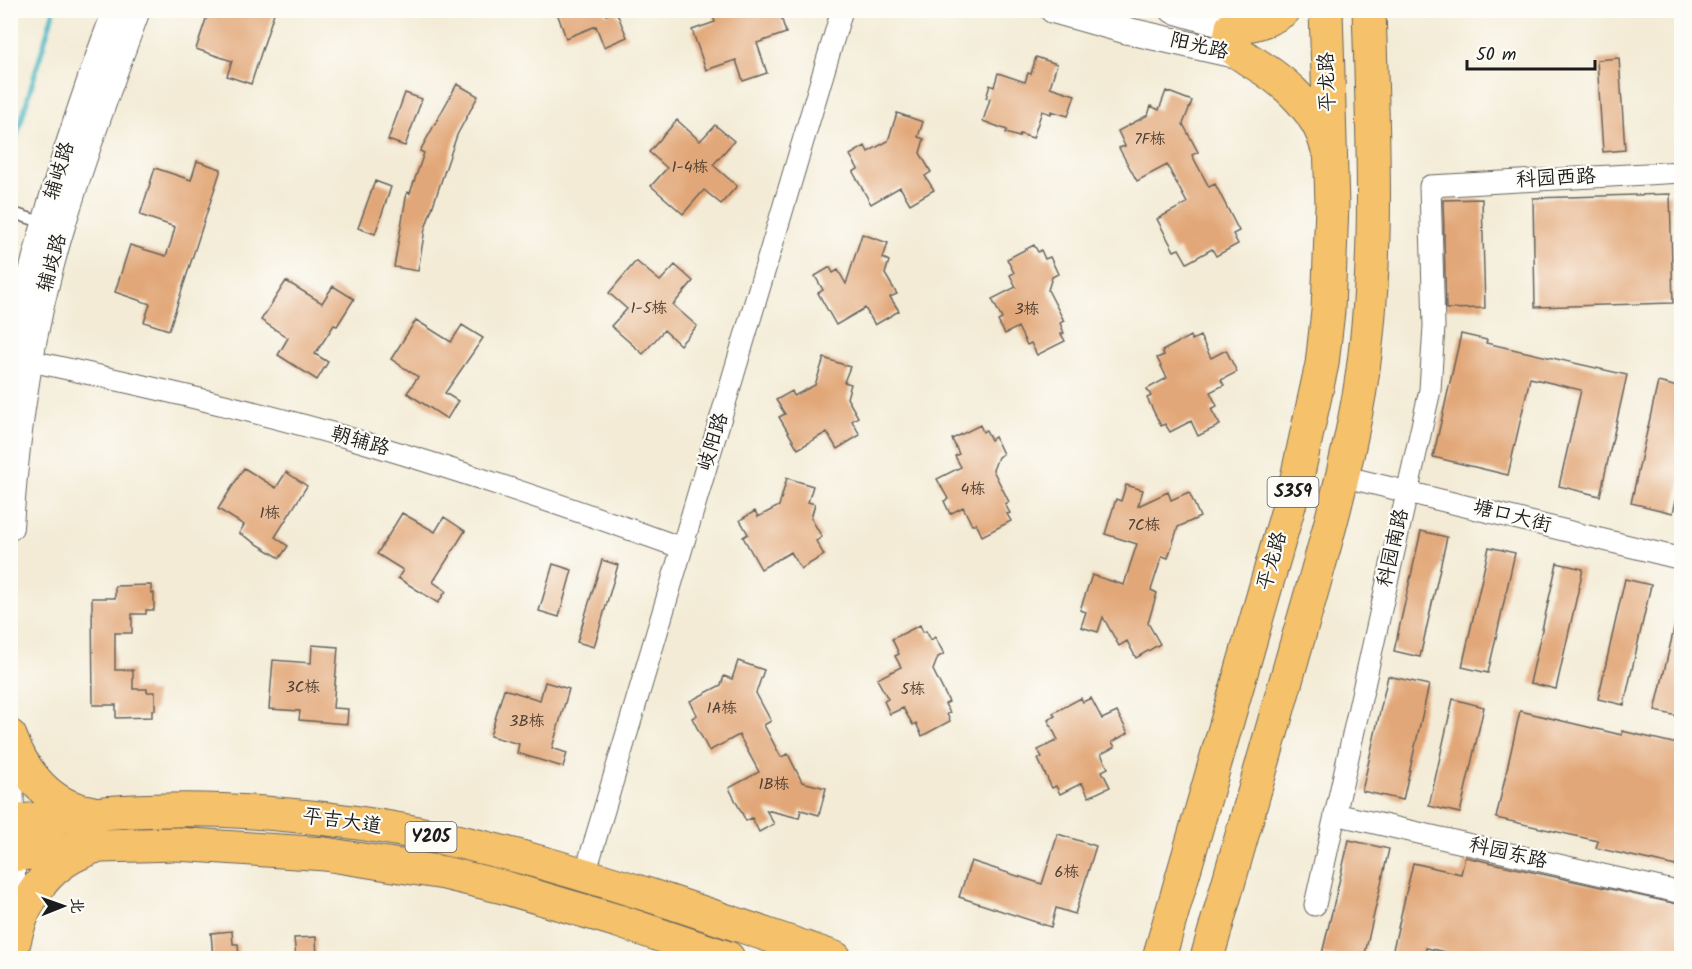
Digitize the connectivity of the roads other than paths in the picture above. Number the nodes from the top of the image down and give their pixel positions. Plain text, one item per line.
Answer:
1 (116, 10) edge
2 (137, 10) edge
3 (842, 10) edge
4 (1053, 10) edge
5 (1173, 10) edge
6 (1284, 10) edge
7 (1326, 10) edge
8 (1369, 10) edge
9 (1236, 41) junction
10 (1331, 163) junction
11 (1682, 172) edge
12 (1430, 186) joint
13 (10, 212) edge
14 (44, 223) junction
15 (16, 364) edge
16 (1342, 476) junction
17 (1407, 492) junction
18 (10, 527) edge
19 (682, 548) junction
20 (1682, 559) edge
21 (10, 736) edge
22 (10, 760) edge
23 (101, 813) junction
24 (1335, 814) junction
25 (11, 822) edge
26 (102, 846) junction
27 (11, 854) edge
28 (585, 874) junction
29 (1682, 893) edge
30 (1315, 905) dead end
31 (1158, 949) edge
32 (14, 952) edge
33 (716, 957) edge
34 (835, 958) edge
35 (1207, 958) edge

1 - 14 street, 辅岐路
2 - 15 street, 辅歧路
3 - 19 street, 岐阳路
4 - 9 street, 阳光路
5 - 9 street, 阳光路
6 - 9 main road
7 - 10 main road, 平龙路 / S359
8 - 16 main road, S359
9 - 10 main road
10 - 31 main road, 平龙路 / S359
11 - 12 street, 科园西路
12 - 17 street, 科园南路
13 - 14 lane
14 - 15 street, 辅岐路
15 - 18 street, 辅歧路
15 - 19 street, 朝辅路
16 - 17 street, 塘口大街
16 - 35 main road, S359
17 - 20 street, 塘口大街
17 - 24 street, 科园南路
19 - 28 street, 岐阳路
21 - 23 main road
22 - 25 street
23 - 25 main road, 平吉大道 / Y205
23 - 28 main road, 平吉大道 / Y205
24 - 29 street, 科园东路
24 - 30 street, 科园南路
25 - 27 street
26 - 27 main road, 平吉大道 / Y205
26 - 32 main road
26 - 33 main road, 平吉大道 / Y205
27 - 32 street
28 - 34 main road, 平吉大道 / Y205

